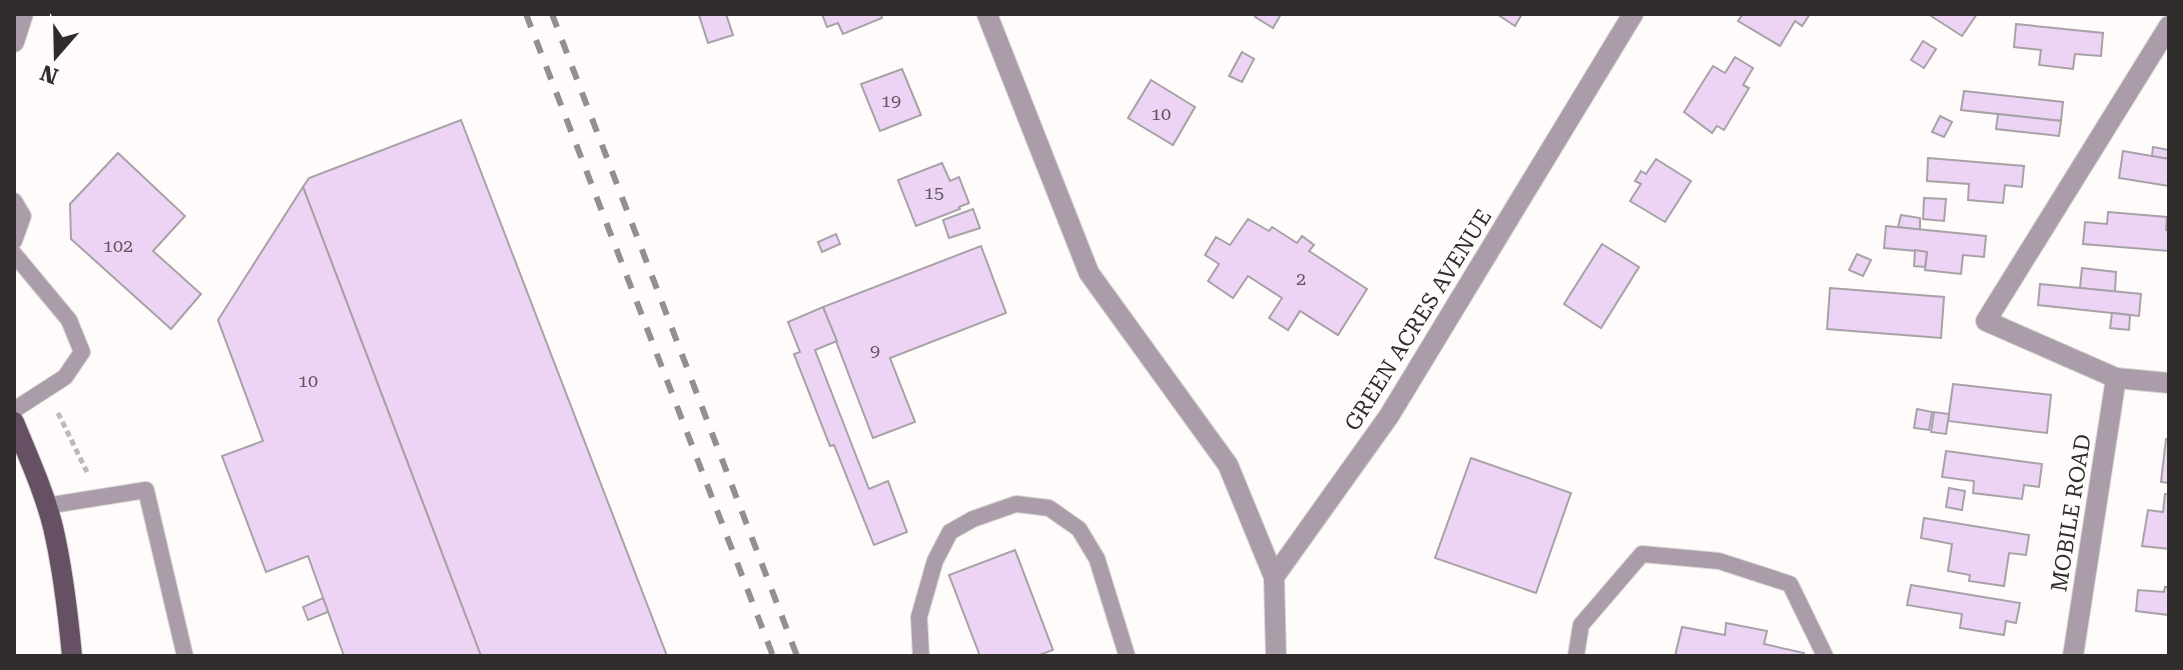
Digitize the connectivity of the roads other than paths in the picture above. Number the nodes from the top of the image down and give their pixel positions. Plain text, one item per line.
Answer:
1 (23, 14) edge
2 (987, 14) edge
3 (1633, 14) edge
4 (2169, 26) edge
5 (14, 42) edge
6 (14, 201) edge
7 (14, 241) edge
8 (14, 254) edge
9 (2116, 378) junction
10 (2169, 383) edge
11 (14, 410) edge
12 (14, 422) edge
13 (46, 506) junction
14 (1274, 577) junction
15 (72, 656) edge
16 (185, 656) edge
17 (921, 656) edge
18 (1127, 656) edge
19 (1276, 656) edge
20 (1576, 656) edge
21 (1825, 656) edge
22 (2073, 656) edge

1 - 5 street
2 - 14 street
3 - 14 street, GREEN ACRES AVENUE
4 - 9 street
6 - 7 lane
8 - 11 lane
9 - 10 street
9 - 22 street, MOBILE ROAD
12 - 13 main road
13 - 15 main road
13 - 16 lane
14 - 19 street
17 - 18 lane
20 - 21 lane

